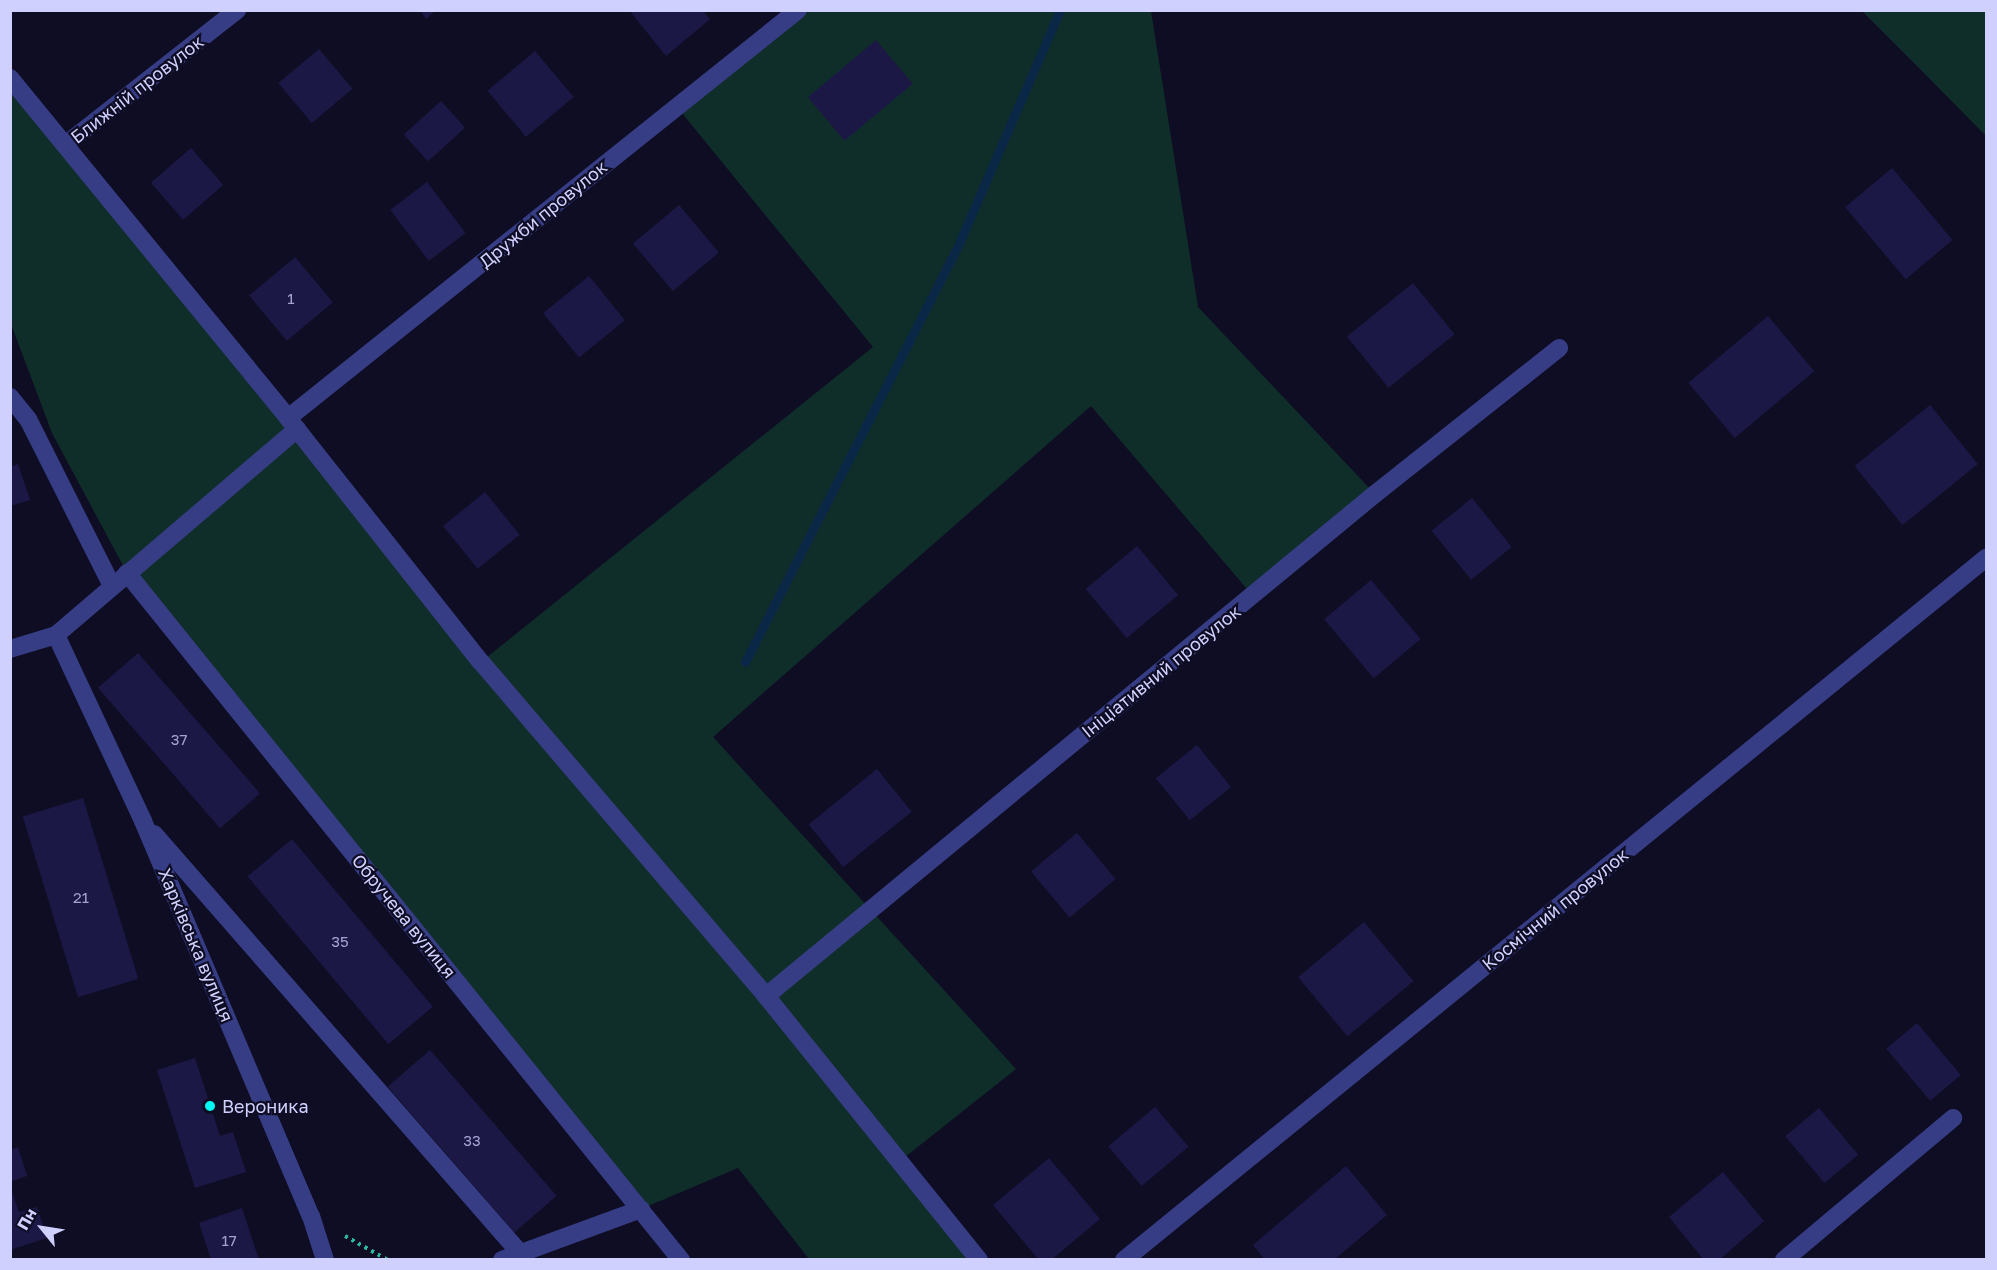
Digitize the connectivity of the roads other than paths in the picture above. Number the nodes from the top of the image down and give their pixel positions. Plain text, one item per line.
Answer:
1 (237, 10) edge
2 (798, 10) edge
3 (10, 78) edge
4 (65, 145) junction
5 (1559, 348) dead end
6 (10, 397) edge
7 (293, 424) junction
8 (1986, 558) edge
9 (127, 573) junction
10 (112, 586) junction
11 (56, 635) junction
12 (10, 649) edge
13 (143, 821) junction
14 (766, 996) junction
15 (1953, 1118) dead end
16 (641, 1209) junction
17 (520, 1253) junction
18 (325, 1260) edge
19 (502, 1260) edge
20 (681, 1260) edge
21 (979, 1260) edge
22 (1124, 1260) edge
23 (1784, 1260) edge

1 - 4 street, Ближній провулок
2 - 7 street, Дружби провулок
3 - 4 street
4 - 7 street
5 - 14 street, Ініціативний провулок
6 - 10 street
7 - 9 street, Дружби провулок
7 - 14 street
8 - 22 street, Космічний провулок
9 - 10 street, Дружби провулок
9 - 16 street, Обручева вулиця
10 - 11 street, Дружби провулок
11 - 12 street
11 - 13 street, Харківська вулиця
13 - 17 street
13 - 18 street, Харківська вулиця
14 - 21 street
15 - 23 street
16 - 17 street
16 - 20 street, Обручева вулиця
17 - 19 street

